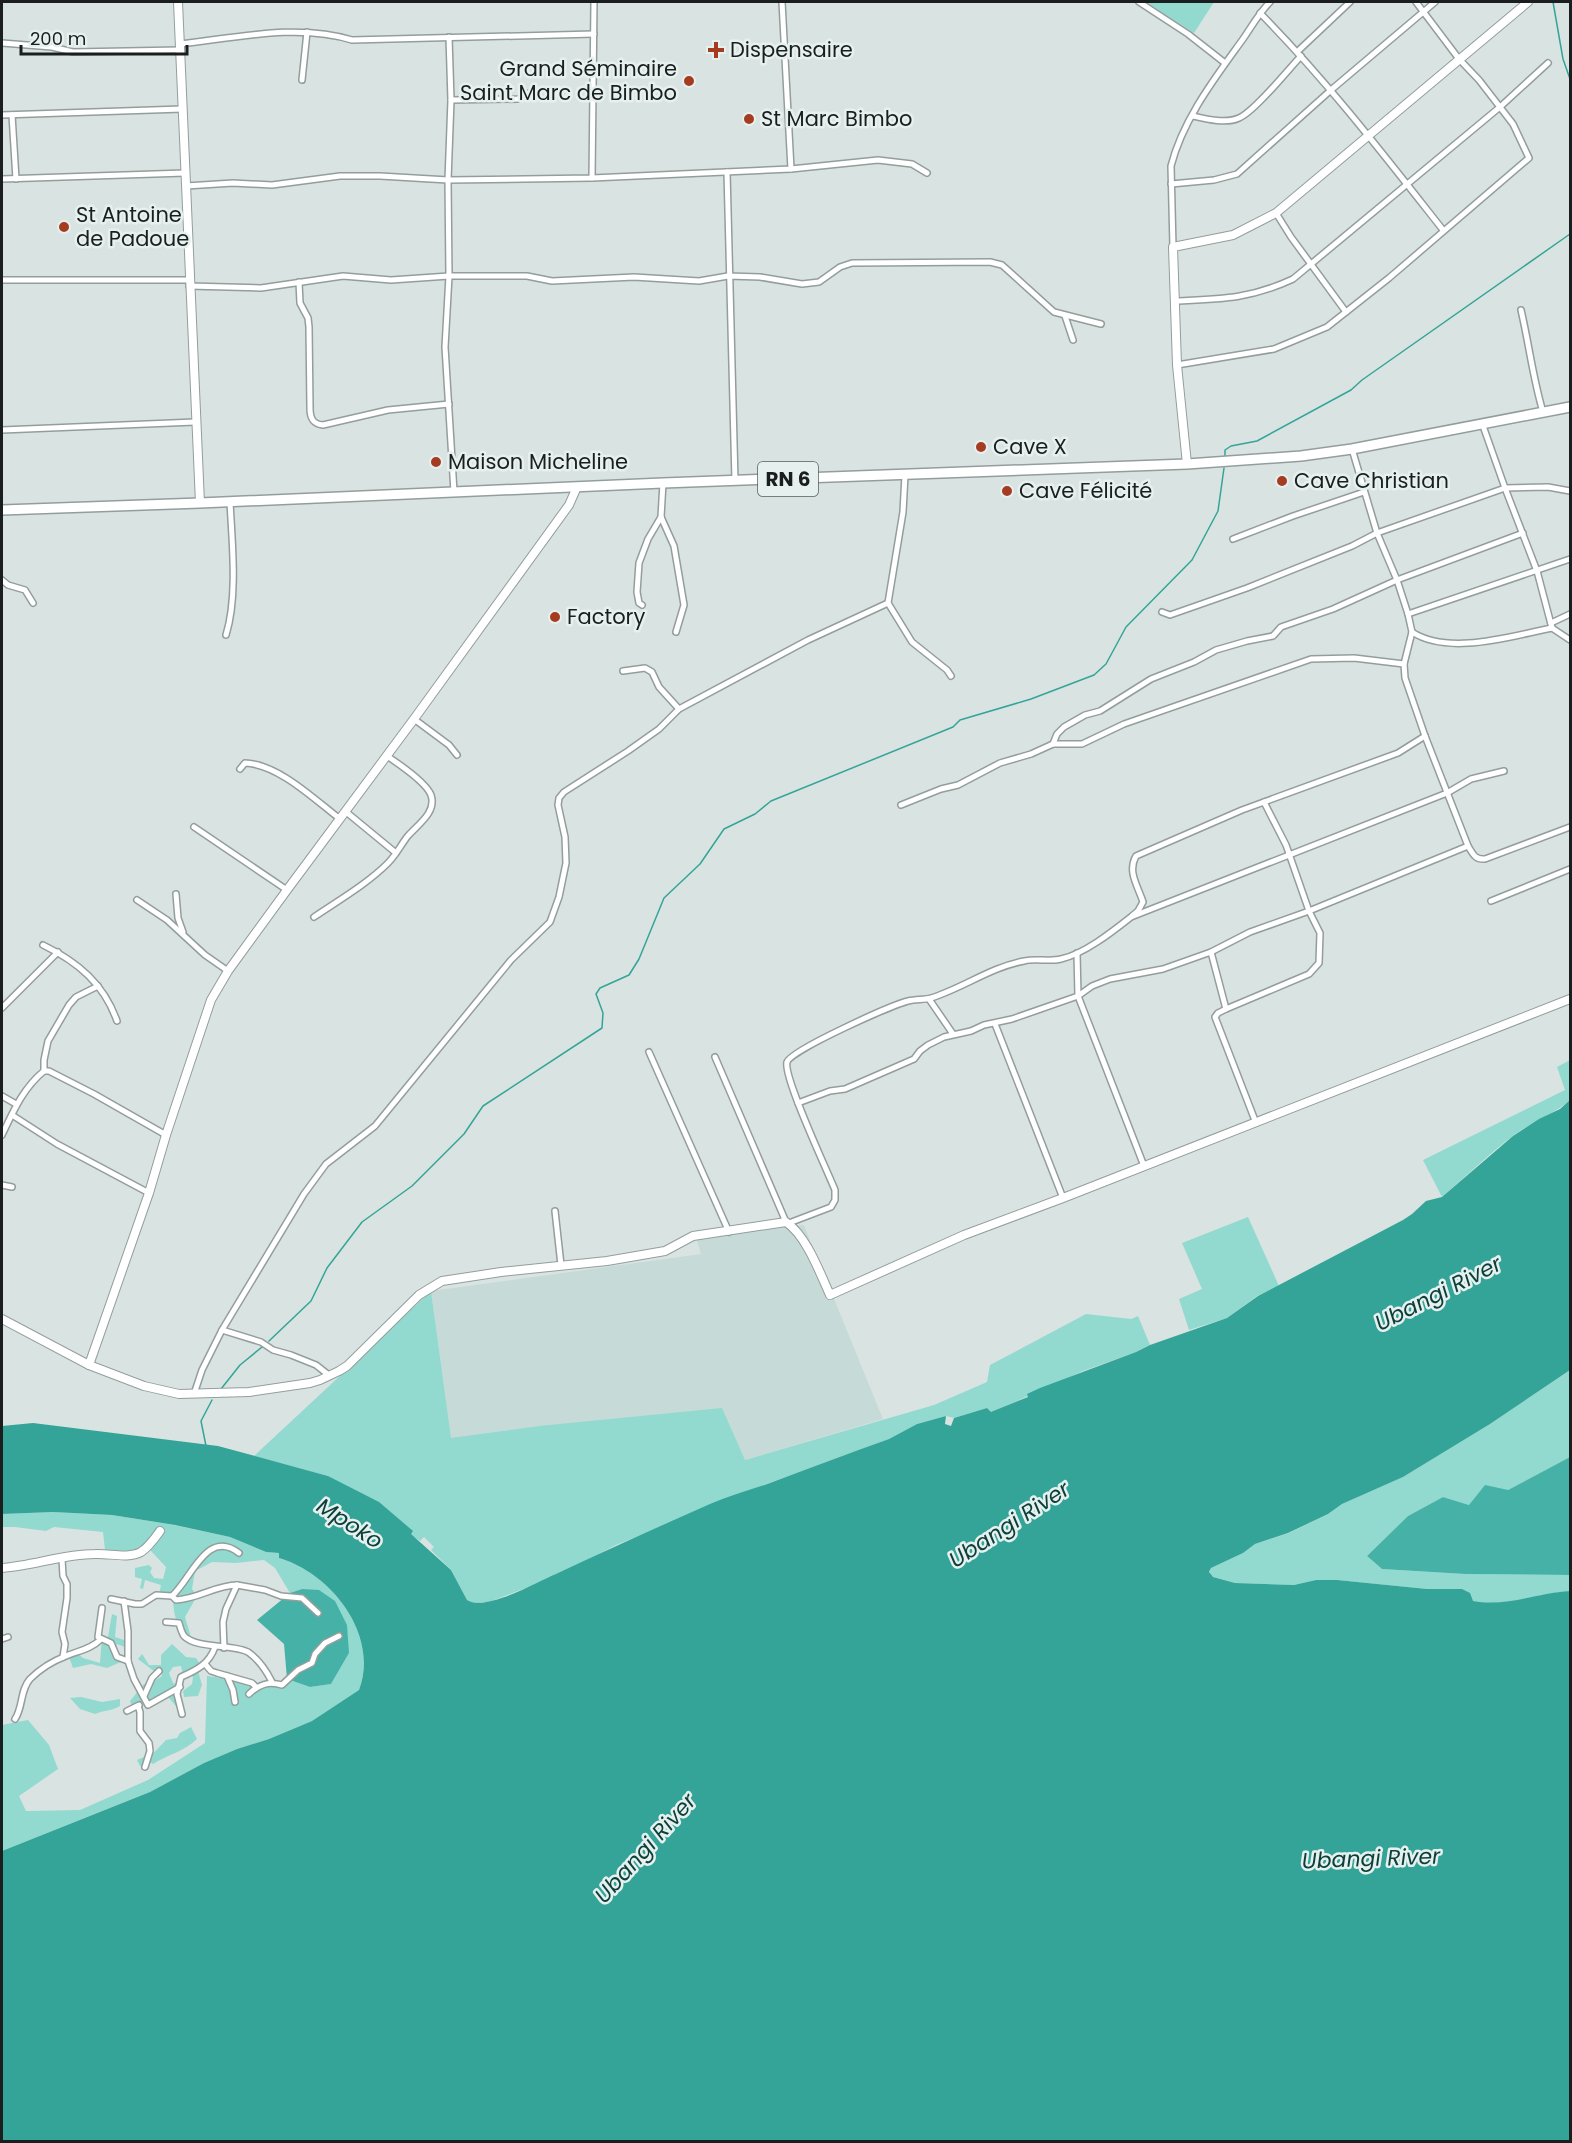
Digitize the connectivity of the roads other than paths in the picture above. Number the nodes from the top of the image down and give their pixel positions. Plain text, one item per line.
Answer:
1 (178, 2) edge
2 (594, 2) edge
3 (782, 2) edge
4 (1139, 2) edge
5 (1270, 2) edge
6 (1350, 2) edge
7 (1416, 2) edge
8 (1435, 2) edge
9 (1528, 2) edge
10 (1424, 11) junction
11 (1260, 13) junction
12 (1181, 25) dead end
13 (307, 32) junction
14 (594, 34) junction
15 (1188, 34) junction
16 (449, 37) junction
17 (2, 43) edge
18 (180, 47) junction
19 (1300, 53) junction
20 (1459, 60) junction
21 (1225, 63) junction
22 (1548, 63) dead end
23 (302, 81) dead end
24 (1331, 90) junction
25 (533, 91) dead end
26 (451, 100) junction
27 (1500, 107) junction
28 (182, 109) junction
29 (2, 115) edge
30 (12, 115) junction
31 (1193, 116) junction
32 (1369, 135) junction
33 (791, 169) junction
34 (727, 172) junction
35 (185, 173) junction
36 (927, 173) dead end
37 (592, 178) junction
38 (2, 179) edge
39 (16, 179) junction
40 (448, 180) junction
41 (1171, 184) junction
42 (1407, 184) junction
43 (186, 186) junction
44 (1276, 213) junction
45 (1443, 230) junction
46 (1173, 247) junction
47 (1312, 265) junction
48 (449, 276) junction
49 (728, 276) junction
50 (2, 280) edge
51 (299, 282) junction
52 (189, 283) junction
53 (1175, 301) junction
54 (1521, 310) dead end
55 (1346, 312) junction
56 (1065, 316) junction
57 (1101, 324) dead end
58 (1073, 340) dead end
59 (1177, 365) junction
60 (449, 404) junction
61 (1570, 407) edge
62 (1543, 412) junction
63 (195, 422) junction
64 (1482, 423) junction
65 (2, 430) edge
66 (1352, 449) junction
67 (1187, 464) junction
68 (905, 475) junction
69 (735, 481) junction
70 (663, 483) junction
71 (577, 487) junction
72 (1504, 488) junction
73 (1570, 491) edge
74 (454, 492) junction
75 (1364, 492) junction
76 (230, 502) junction
77 (200, 504) junction
78 (2, 510) edge
79 (661, 517) junction
80 (1377, 533) junction
81 (1523, 533) junction
82 (1233, 539) dead end
83 (1570, 559) edge
84 (1537, 571) junction
85 (2, 580) edge
86 (1397, 580) junction
87 (33, 603) dead end
88 (888, 603) junction
89 (642, 605) dead end
90 (1162, 612) dead end
91 (1408, 614) junction
92 (1570, 614) edge
93 (1551, 625) junction
94 (676, 632) dead end
95 (1412, 632) junction
96 (226, 635) dead end
97 (1570, 640) edge
98 (1404, 664) junction
99 (623, 671) dead end
100 (951, 676) dead end
101 (679, 710) junction
102 (414, 719) junction
103 (1425, 736) junction
104 (1053, 744) junction
105 (457, 755) dead end
106 (387, 756) junction
107 (240, 770) dead end
108 (1504, 771) dead end
109 (1448, 794) junction
110 (1264, 802) junction
111 (901, 805) dead end
112 (345, 811) junction
113 (340, 819) junction
114 (1570, 827) edge
115 (194, 828) dead end
116 (1468, 846) junction
117 (396, 853) junction
118 (1289, 857) junction
119 (1570, 869) edge
120 (287, 890) junction
121 (176, 894) dead end
122 (137, 900) dead end
123 (1491, 901) dead end
124 (1309, 911) junction
125 (314, 917) dead end
126 (1131, 917) junction
127 (183, 934) junction
128 (43, 945) dead end
129 (58, 952) junction
130 (1211, 952) junction
131 (1077, 953) junction
132 (228, 971) junction
133 (98, 986) junction
134 (1078, 996) junction
135 (929, 999) junction
136 (1570, 999) edge
137 (2, 1008) edge
138 (1226, 1009) junction
139 (117, 1021) dead end
140 (995, 1024) junction
141 (953, 1034) junction
142 (649, 1052) dead end
143 (715, 1057) dead end
144 (44, 1071) junction
145 (2, 1096) edge
146 (798, 1103) junction
147 (16, 1104) junction
148 (12, 1115) junction
149 (1256, 1123) junction
150 (2, 1135) edge
151 (166, 1135) junction
152 (1144, 1166) junction
153 (2, 1185) edge
154 (12, 1187) dead end
155 (149, 1193) junction
156 (1063, 1198) junction
157 (555, 1210) dead end
158 (787, 1222) junction
159 (729, 1232) junction
160 (561, 1265) junction
161 (2, 1319) edge
162 (222, 1330) junction
163 (89, 1365) junction
164 (330, 1376) junction
165 (194, 1394) junction
166 (160, 1531) dead end
167 (239, 1553) dead end
168 (63, 1559) junction
169 (2, 1568) edge
170 (237, 1585) junction
171 (172, 1596) junction
172 (111, 1599) dead end
173 (123, 1601) junction
174 (102, 1608) dead end
175 (318, 1612) dead end
176 (166, 1622) dead end
177 (339, 1636) dead end
178 (100, 1640) junction
179 (215, 1647) junction
180 (224, 1648) junction
181 (63, 1658) junction
182 (128, 1661) junction
183 (205, 1664) junction
184 (159, 1671) dead end
185 (227, 1676) junction
186 (272, 1682) junction
187 (180, 1687) junction
188 (256, 1687) junction
189 (249, 1694) dead end
190 (145, 1698) junction
191 (235, 1702) dead end
192 (138, 1706) junction
193 (127, 1711) dead end
194 (182, 1714) dead end
195 (15, 1719) dead end
196 (145, 1767) dead end

1 - 18 street
2 - 14 street
3 - 33 street
4 - 15 street
5 - 11 street
6 - 19 street
7 - 10 street
8 - 10 street
9 - 20 street
10 - 20 street
10 - 24 street
11 - 19 street
11 - 21 street
12 - 15 street
13 - 16 street
13 - 18 street
13 - 23 street
14 - 16 street
14 - 37 street
15 - 21 street
16 - 26 street
17 - 18 street
18 - 28 street
19 - 24 street
19 - 31 street
20 - 27 street
20 - 32 street
21 - 31 street
22 - 27 street
24 - 32 street
24 - 41 street
25 - 26 street
26 - 40 street
27 - 42 street
27 - 45 street
28 - 30 street
28 - 35 street
29 - 30 street
30 - 39 street
31 - 41 street
32 - 42 street
32 - 44 street
33 - 34 street
33 - 36 street
34 - 37 street
34 - 49 street
35 - 39 street
35 - 43 street
37 - 40 street
38 - 39 street
40 - 43 street
40 - 48 street
41 - 46 street
42 - 45 street
42 - 47 street
43 - 52 street
44 - 46 street
44 - 47 street
45 - 55 street
46 - 53 street
47 - 53 street
47 - 55 street
48 - 49 street
48 - 51 street
48 - 60 street
49 - 56 street
49 - 69 street
50 - 52 street
51 - 52 street
51 - 60 street
52 - 63 street
53 - 59 street
54 - 62 street
55 - 59 street
56 - 57 street
56 - 58 street
59 - 67 street
60 - 74 street
61 - 62 main road, RN 6
62 - 64 main road, RN 6
63 - 65 street
63 - 77 street
64 - 66 main road, RN 6
64 - 72 street
66 - 67 main road, RN 6
66 - 75 street
67 - 68 main road, RN 6
68 - 69 main road, RN 6
68 - 88 street
69 - 70 main road, RN 6
70 - 71 main road, RN 6
70 - 79 street
71 - 74 main road, RN 6
71 - 102 street
72 - 73 street
72 - 80 street
72 - 81 street
74 - 76 main road, RN 6
75 - 80 street
75 - 82 street
76 - 77 main road, RN 6
76 - 96 street
77 - 78 main road, RN 6
79 - 89 street
79 - 94 street
80 - 86 street
80 - 90 street
81 - 84 street
81 - 86 street
83 - 84 street
84 - 91 street
84 - 93 street
85 - 87 street
86 - 91 street
86 - 104 street
88 - 100 street
88 - 101 street
91 - 95 street
92 - 93 street
93 - 95 street
93 - 97 street
95 - 98 street
98 - 103 street
98 - 104 street
99 - 101 street
101 - 162 street
102 - 105 street
102 - 106 street
103 - 109 street
103 - 110 street
104 - 111 street
106 - 112 street
106 - 117 street
107 - 113 street
108 - 109 street
109 - 116 street
109 - 118 street
110 - 118 street
110 - 126 street
112 - 113 street
112 - 117 street
113 - 120 street
114 - 116 street
115 - 120 street
116 - 124 street
117 - 125 street
118 - 124 street
118 - 126 street
119 - 123 street
120 - 132 street
121 - 127 street
122 - 127 street
124 - 130 street
124 - 138 street
126 - 131 street
127 - 132 street
128 - 129 street
129 - 133 street
129 - 137 street
130 - 134 street
130 - 138 street
131 - 134 street
131 - 135 street
132 - 151 street
133 - 139 street
133 - 144 street
134 - 140 street
134 - 152 street
135 - 141 street
135 - 146 street
136 - 149 street
138 - 149 street
140 - 141 street
140 - 156 street
141 - 146 street
142 - 159 street
143 - 158 street
144 - 147 street
144 - 151 street
145 - 147 street
146 - 158 street
147 - 148 street
148 - 150 street
148 - 155 street
149 - 152 street
151 - 155 street
152 - 156 street
153 - 154 street
155 - 163 street
156 - 158 street
157 - 160 street
158 - 159 street
159 - 160 street
160 - 164 street
161 - 163 street
162 - 164 street
162 - 165 street
163 - 165 street
164 - 165 street
166 - 168 street
167 - 171 street
168 - 169 street
168 - 181 street
170 - 171 street
170 - 175 street
170 - 180 street
171 - 173 street
172 - 173 street
173 - 182 street
174 - 178 street
176 - 179 street
177 - 186 street
178 - 181 street
178 - 182 street
179 - 180 street
179 - 183 street
180 - 186 street
181 - 195 street
182 - 190 street
183 - 185 street
183 - 187 street
184 - 190 street
185 - 188 street
185 - 191 street
186 - 188 street
187 - 190 street
187 - 194 street
188 - 189 street
190 - 192 street
192 - 193 street
192 - 196 street

